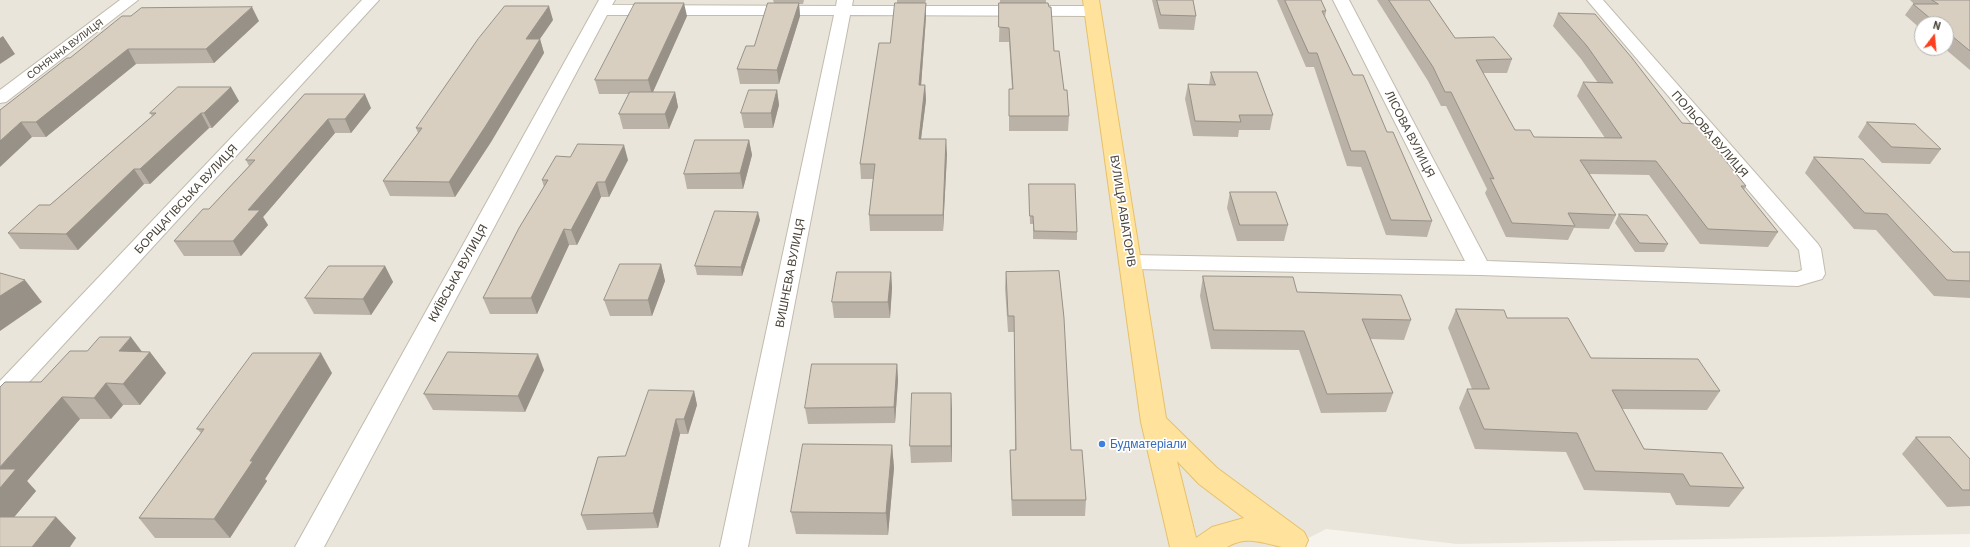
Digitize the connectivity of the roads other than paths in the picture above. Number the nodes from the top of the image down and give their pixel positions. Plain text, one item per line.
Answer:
1 (130, 0) edge
2 (371, 0) edge
3 (1341, 0) edge
4 (1595, 0) edge
5 (604, 5) edge
6 (844, 5) edge
7 (1091, 5) edge
8 (0, 98) edge
9 (1131, 262) junction
10 (1480, 268) junction
11 (0, 397) edge
12 (1154, 422) junction
13 (1299, 544) edge
14 (309, 547) edge
15 (734, 547) edge
16 (1184, 547) edge
17 (1205, 547) edge

1 - 8 street, СОНЯЧНА ВУЛИЦЯ
2 - 11 street, БОРЩАГІВСЬКА ВУЛИЦЯ
3 - 10 street, ЛІСОВА ВУЛИЦЯ
4 - 10 street, ПОЛЬОВА ВУЛИЦЯ
5 - 6 street
5 - 14 street, КИЇВСЬКА ВУЛИЦЯ
6 - 7 street
6 - 15 street, ВИШНЕВА ВУЛИЦЯ
7 - 9 main road, ВУЛИЦЯ АВІАТОРІВ
9 - 10 street
9 - 12 main road, ВУЛИЦЯ АВІАТОРІВ
12 - 13 main road
12 - 16 main road, ВУЛИЦЯ АВІАТОРІВ
13 - 17 main road

